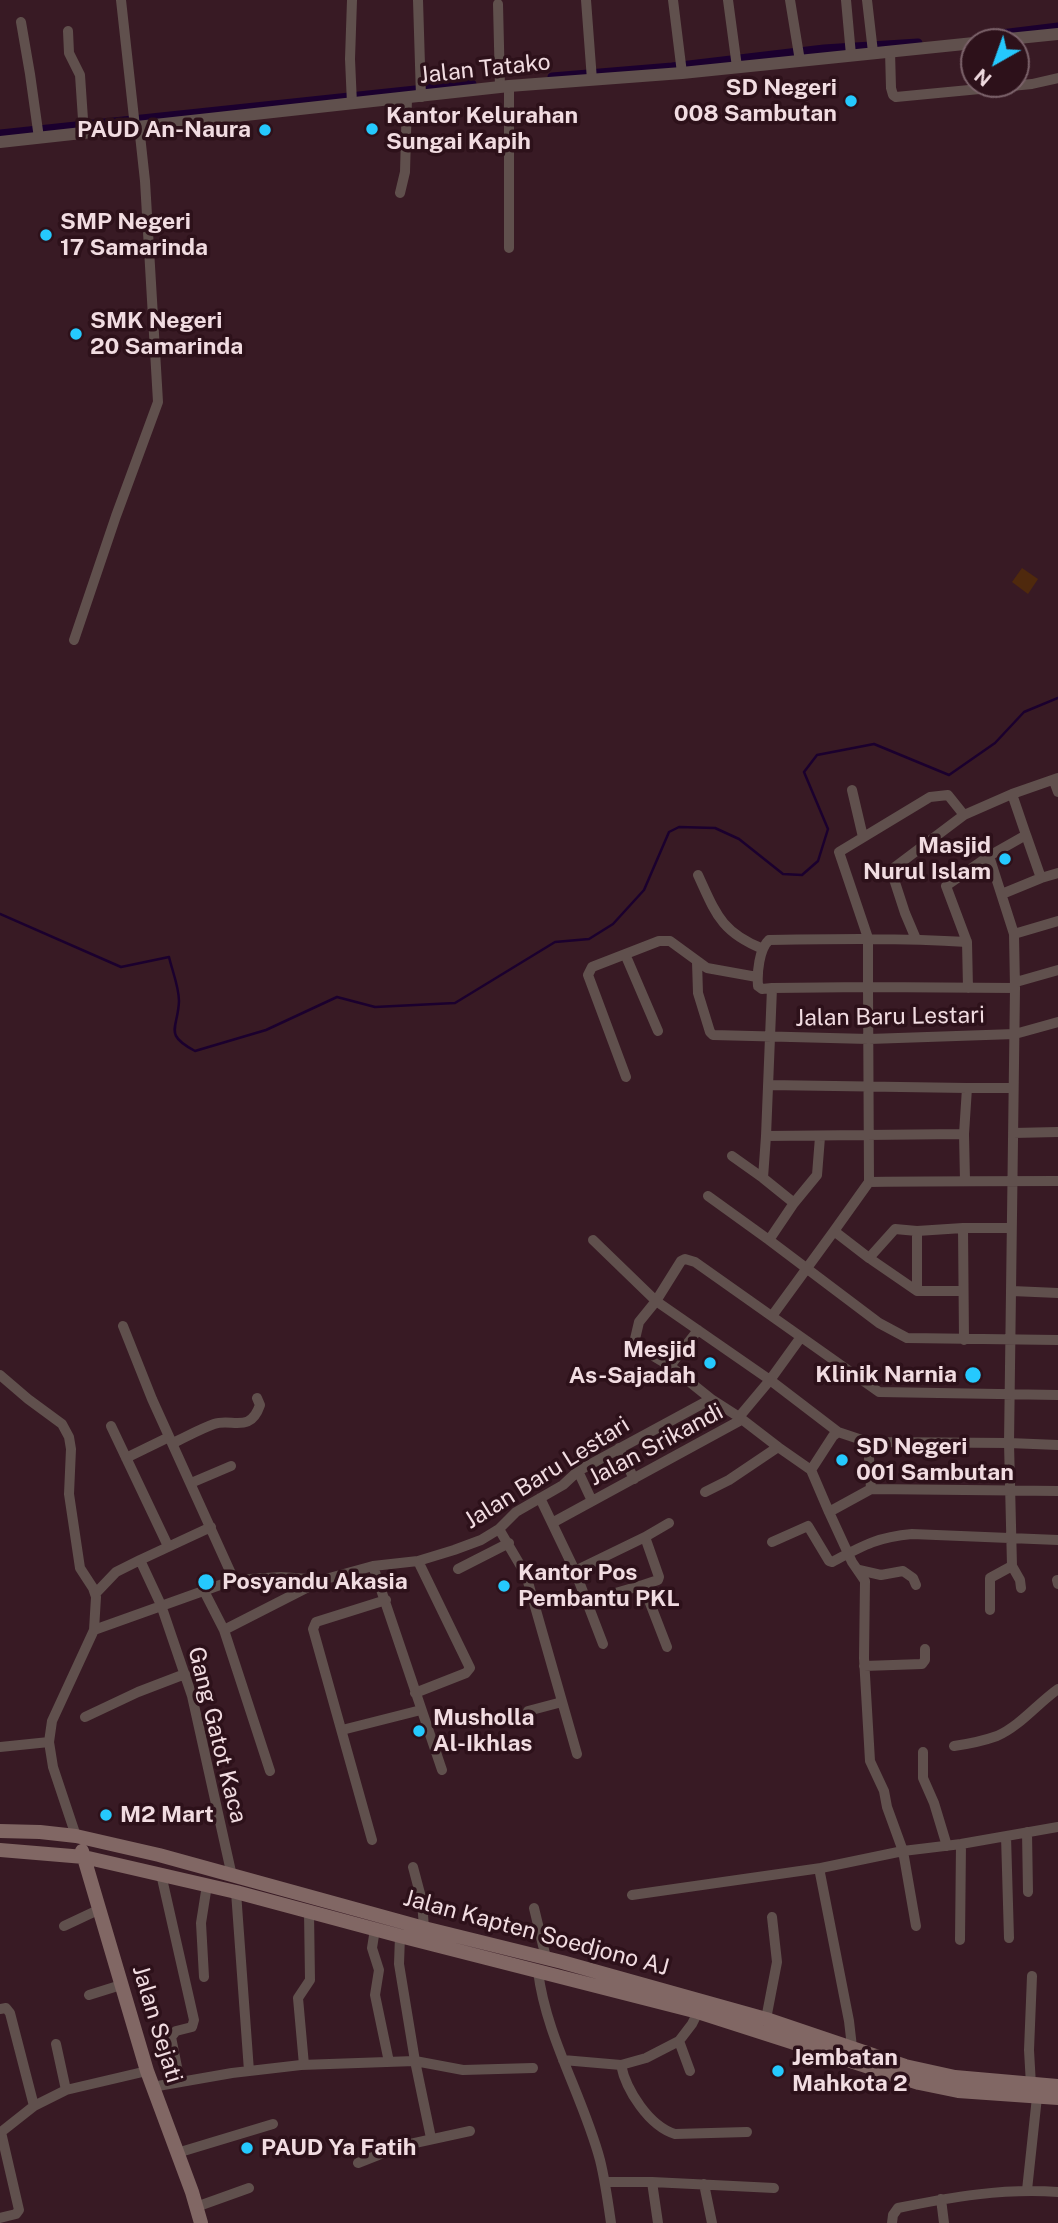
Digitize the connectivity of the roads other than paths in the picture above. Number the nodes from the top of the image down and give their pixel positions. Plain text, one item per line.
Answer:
1 (121, 0) edge
2 (352, 0) edge
3 (418, 0) edge
4 (586, 0) edge
5 (673, 0) edge
6 (728, 0) edge
7 (790, 0) edge
8 (846, 0) edge
9 (867, 0) edge
10 (498, 4) dead end
11 (21, 22) dead end
12 (68, 31) dead end
13 (1058, 34) edge
14 (1030, 37) edge
15 (960, 44) edge
16 (890, 51) junction
17 (873, 52) junction
18 (851, 53) junction
19 (799, 59) junction
20 (737, 67) junction
21 (682, 71) junction
22 (592, 78) junction
23 (1058, 78) edge
24 (503, 86) junction
25 (421, 90) junction
26 (352, 97) junction
27 (407, 98) junction
28 (137, 127) junction
29 (84, 134) junction
30 (38, 138) junction
31 (0, 142) edge
32 (400, 193) dead end
33 (509, 248) dead end
34 (74, 640) dead end
35 (1056, 779) edge
36 (852, 790) dead end
37 (1058, 792) edge
38 (1012, 794) junction
39 (964, 815) junction
40 (1026, 835) junction
41 (863, 837) junction
42 (989, 856) junction
43 (1058, 873) edge
44 (698, 874) dead end
45 (1041, 878) junction
46 (1002, 894) junction
47 (1058, 921) edge
48 (1014, 934) junction
49 (868, 938) junction
50 (916, 939) junction
51 (967, 942) junction
52 (763, 949) junction
53 (625, 954) junction
54 (697, 962) junction
55 (1058, 970) edge
56 (757, 977) junction
57 (1015, 985) junction
58 (868, 987) junction
59 (772, 988) junction
60 (968, 988) junction
61 (1058, 1022) edge
62 (658, 1031) dead end
63 (1015, 1034) junction
64 (771, 1037) junction
65 (869, 1039) junction
66 (626, 1077) dead end
67 (768, 1085) junction
68 (868, 1087) junction
69 (967, 1088) junction
70 (1013, 1088) junction
71 (1058, 1132) edge
72 (1013, 1133) junction
73 (964, 1134) junction
74 (766, 1136) junction
75 (868, 1136) junction
76 (820, 1137) junction
77 (732, 1156) dead end
78 (763, 1178) junction
79 (965, 1181) junction
80 (1014, 1181) junction
81 (1058, 1181) edge
82 (869, 1182) junction
83 (708, 1196) dead end
84 (794, 1203) junction
85 (963, 1228) junction
86 (1011, 1228) junction
87 (834, 1231) junction
88 (916, 1231) junction
89 (593, 1240) dead end
90 (769, 1240) junction
91 (869, 1258) junction
92 (805, 1268) junction
93 (917, 1291) junction
94 (963, 1291) junction
95 (1012, 1291) junction
96 (1058, 1293) edge
97 (656, 1301) junction
98 (772, 1316) junction
99 (124, 1326) dead end
100 (698, 1330) junction
101 (801, 1337) junction
102 (964, 1340) junction
103 (1011, 1340) junction
104 (1058, 1340) edge
105 (670, 1366) junction
106 (0, 1375) edge
107 (770, 1380) junction
108 (1010, 1395) junction
109 (1058, 1395) edge
110 (257, 1398) dead end
111 (710, 1399) junction
112 (740, 1419) junction
113 (111, 1426) dead end
114 (838, 1432) junction
115 (171, 1440) junction
116 (868, 1442) junction
117 (1009, 1443) junction
118 (1058, 1445) edge
119 (778, 1447) junction
120 (619, 1448) junction
121 (126, 1458) junction
122 (231, 1466) dead end
123 (811, 1470) junction
124 (578, 1471) junction
125 (634, 1479) junction
126 (191, 1483) junction
127 (870, 1489) junction
128 (1009, 1490) junction
129 (1058, 1491) edge
130 (705, 1492) dead end
131 (540, 1498) junction
132 (592, 1501) junction
133 (829, 1512) junction
134 (552, 1523) junction
135 (669, 1523) dead end
136 (211, 1527) junction
137 (499, 1529) junction
138 (645, 1537) junction
139 (1010, 1538) junction
140 (1058, 1540) edge
141 (772, 1542) dead end
142 (509, 1543) junction
143 (168, 1546) junction
144 (849, 1552) junction
145 (141, 1560) junction
146 (418, 1561) junction
147 (373, 1566) junction
148 (1012, 1566) junction
149 (458, 1569) dead end
150 (859, 1570) junction
151 (575, 1571) junction
152 (234, 1580) junction
153 (322, 1580) junction
154 (643, 1585) junction
155 (916, 1585) dead end
156 (1021, 1588) dead end
157 (203, 1589) junction
158 (95, 1594) junction
159 (386, 1600) junction
160 (588, 1601) junction
161 (161, 1605) junction
162 (990, 1610) dead end
163 (94, 1630) junction
164 (224, 1630) junction
165 (603, 1644) dead end
166 (667, 1647) dead end
167 (925, 1649) dead end
168 (864, 1666) junction
169 (185, 1674) junction
170 (1058, 1689) edge
171 (415, 1693) junction
172 (562, 1702) junction
173 (421, 1710) junction
174 (528, 1711) dead end
175 (85, 1717) dead end
176 (342, 1730) junction
177 (49, 1742) junction
178 (954, 1746) dead end
179 (0, 1747) edge
180 (923, 1752) dead end
181 (577, 1754) dead end
182 (442, 1770) dead end
183 (270, 1771) dead end
184 (1058, 1827) edge
185 (0, 1831) edge
186 (1027, 1832) junction
187 (76, 1836) junction
188 (1006, 1836) junction
189 (372, 1840) dead end
190 (961, 1844) junction
191 (947, 1846) junction
192 (0, 1850) edge
193 (903, 1851) junction
194 (84, 1857) junction
195 (412, 1867) dead end
196 (821, 1868) junction
197 (161, 1874) junction
198 (232, 1876) junction
199 (207, 1885) junction
200 (236, 1892) junction
201 (1028, 1892) dead end
202 (632, 1895) dead end
203 (534, 1908) dead end
204 (98, 1910) junction
205 (309, 1912) junction
206 (772, 1917) dead end
207 (64, 1926) dead end
208 (916, 1926) dead end
209 (424, 1928) junction
210 (375, 1929) junction
211 (400, 1936) junction
212 (1009, 1938) dead end
213 (960, 1940) dead end
214 (542, 1965) junction
215 (561, 1969) junction
216 (1032, 1976) dead end
217 (204, 1977) dead end
218 (121, 1985) junction
219 (89, 1995) dead end
220 (0, 2009) edge
221 (698, 2012) junction
222 (766, 2018) junction
223 (679, 2041) junction
224 (56, 2044) dead end
225 (852, 2047) junction
226 (563, 2060) junction
227 (415, 2061) junction
228 (389, 2062) junction
229 (304, 2065) junction
230 (621, 2066) junction
231 (533, 2068) dead end
232 (147, 2071) junction
233 (249, 2071) junction
234 (690, 2071) dead end
235 (180, 2082) junction
236 (1058, 2086) edge
237 (152, 2087) junction
238 (66, 2090) junction
239 (1034, 2091) junction
240 (1058, 2098) edge
241 (34, 2106) junction
242 (273, 2124) dead end
243 (470, 2131) dead end
244 (1, 2132) edge
245 (747, 2132) dead end
246 (431, 2138) junction
247 (177, 2153) junction
248 (4, 2161) edge
249 (358, 2163) dead end
250 (605, 2182) junction
251 (652, 2182) junction
252 (704, 2184) junction
253 (249, 2188) dead end
254 (774, 2188) dead end
255 (1027, 2190) junction
256 (1058, 2192) edge
257 (941, 2199) junction
258 (196, 2207) junction
259 (0, 2218) edge
260 (201, 2223) edge
261 (611, 2223) edge
262 (657, 2223) edge
263 (712, 2223) edge
264 (892, 2223) edge
265 (944, 2223) edge

1 - 28 street
2 - 26 street
3 - 25 street
4 - 22 street
5 - 21 street
6 - 20 street
7 - 19 street
8 - 18 street
9 - 17 street
10 - 24 street
11 - 30 street
12 - 29 street
13 - 14 street
15 - 16 street, Jalan Tatako
16 - 17 street, Jalan Tatako
16 - 23 street
17 - 18 street, Jalan Tatako
18 - 19 street, Jalan Tatako
19 - 20 street, Jalan Tatako
20 - 21 street, Jalan Tatako
21 - 22 street, Jalan Tatako
22 - 24 street, Jalan Tatako
24 - 25 street, Jalan Tatako
24 - 33 street
25 - 27 street, Jalan Tatako
26 - 27 street, Jalan Tatako
26 - 28 street, Jalan Tatako
27 - 32 street
28 - 29 street, Jalan Tatako
28 - 34 street
29 - 30 street, Jalan Tatako
30 - 31 street, Jalan Tatako
35 - 37 street
35 - 38 street
36 - 41 street
38 - 39 street
38 - 40 street
39 - 41 street
39 - 50 street
40 - 42 street
40 - 45 street
41 - 49 street
42 - 46 street
42 - 51 street
43 - 45 street
44 - 52 street
45 - 46 street
46 - 48 street
47 - 48 street
48 - 57 street
49 - 50 street
49 - 52 street
49 - 58 street
50 - 51 street
51 - 60 street
52 - 56 street
53 - 54 street
53 - 62 street
53 - 66 street
54 - 56 street
54 - 64 street, Jalan Baru Lestari
55 - 57 street
56 - 59 street
57 - 60 street
57 - 63 street
58 - 59 street
58 - 60 street
58 - 65 street
59 - 64 street
61 - 63 street, Jalan Baru Lestari
63 - 65 street, Jalan Baru Lestari
63 - 70 street
64 - 65 street, Jalan Baru Lestari
64 - 67 street
65 - 68 street
67 - 68 street
67 - 74 street
68 - 69 street
68 - 75 street
69 - 70 street
69 - 73 street
70 - 72 street
71 - 72 street
72 - 80 street
73 - 75 street
73 - 79 street
74 - 76 street
74 - 78 street
75 - 76 street
75 - 82 street
76 - 84 street
77 - 78 street
78 - 84 street
79 - 80 street
79 - 82 street
80 - 81 street
80 - 86 street
82 - 87 street
83 - 90 street
84 - 90 street
85 - 86 street
85 - 88 street
85 - 94 street
86 - 95 street
87 - 91 street
87 - 92 street
88 - 91 street
88 - 93 street
89 - 97 street
90 - 92 street
91 - 93 street
92 - 98 street
92 - 102 street
93 - 94 street
94 - 102 street
95 - 96 street
95 - 103 street
97 - 98 street
97 - 100 street
97 - 105 street
98 - 101 street
99 - 115 street
100 - 105 street
100 - 107 street
101 - 107 street
101 - 108 street
102 - 103 street
103 - 104 street
103 - 108 street
105 - 111 street
106 - 158 street
107 - 112 street
107 - 114 street
108 - 109 street
108 - 117 street
110 - 115 street
111 - 112 street
111 - 120 street, Jalan Baru Lestari
112 - 119 street
112 - 125 street, Jalan Srikandi
113 - 121 street
114 - 116 street
114 - 123 street
115 - 121 street
115 - 126 street
116 - 117 street
116 - 127 street
117 - 118 street
117 - 128 street
119 - 123 street
119 - 130 street
120 - 124 street, Jalan Baru Lestari
120 - 125 street
121 - 143 street
122 - 126 street
123 - 133 street
124 - 131 street, Jalan Baru Lestari
124 - 132 street
125 - 132 street, Jalan Srikandi
126 - 136 street
127 - 128 street
127 - 133 street
128 - 129 street
128 - 139 street
131 - 134 street
131 - 137 street, Jalan Baru Lestari
132 - 134 street, Jalan Srikandi
133 - 144 street
134 - 151 street
135 - 138 street
136 - 143 street
136 - 152 street
137 - 142 street
137 - 146 street, Jalan Baru Lestari
138 - 151 street
138 - 154 street
139 - 140 street
139 - 144 street
139 - 148 street
141 - 144 street
142 - 149 street
142 - 172 street
143 - 145 street
144 - 150 street
145 - 158 street
145 - 161 street, Gang Gatot Kaca
146 - 147 street, Jalan Baru Lestari
146 - 171 street
147 - 153 street, Jalan Baru Lestari
147 - 159 street
148 - 156 street
148 - 162 street
150 - 155 street
150 - 168 street
151 - 160 street
152 - 153 street, Jalan Baru Lestari
152 - 157 street, Jalan Baru Lestari
153 - 164 street
154 - 160 street
154 - 166 street
157 - 161 street, Jalan Baru Lestari
157 - 164 street
158 - 163 street
159 - 171 street
159 - 176 street
160 - 165 street
161 - 163 street, Jalan Baru Lestari
161 - 169 street, Gang Gatot Kaca
163 - 177 street
164 - 183 street
167 - 168 street
168 - 193 street
169 - 175 street
169 - 198 street, Gang Gatot Kaca
170 - 178 street
171 - 173 street
172 - 174 street
172 - 181 street
173 - 176 street
173 - 182 street
176 - 189 street
177 - 179 street
177 - 187 street
180 - 191 street
184 - 186 street
185 - 187 main road, Jalan Kapten Soedjono AJ
186 - 188 street
186 - 201 street
187 - 194 main road, Jalan Sejati
187 - 198 main road, Jalan Kapten Soedjono AJ
188 - 190 street
188 - 212 street
190 - 191 street
190 - 213 street
191 - 193 street
192 - 194 main road, Jalan Kapten Soedjono AJ
193 - 196 street
193 - 208 street
194 - 197 main road, Jalan Kapten Soedjono AJ
194 - 204 main road, Jalan Sejati
195 - 209 street
196 - 202 street
196 - 225 street
197 - 199 main road, Jalan Kapten Soedjono AJ
197 - 235 street
198 - 209 main road, Jalan Kapten Soedjono AJ
199 - 200 main road, Jalan Kapten Soedjono AJ
199 - 217 street
200 - 205 main road, Jalan Kapten Soedjono AJ
200 - 233 street
203 - 214 street
204 - 207 street
204 - 218 main road, Jalan Sejati
205 - 210 main road, Jalan Kapten Soedjono AJ
205 - 229 street
206 - 222 street
209 - 214 main road, Jalan Kapten Soedjono AJ
210 - 211 main road, Jalan Kapten Soedjono AJ
210 - 228 street
211 - 214 main road, Jalan Kapten Soedjono AJ
211 - 227 street
214 - 215 main road, Jalan Kapten Soedjono AJ
214 - 226 street
215 - 221 main road, Jalan Kapten Soedjono AJ
215 - 222 main road, Jalan Kapten Soedjono AJ
216 - 239 street
218 - 219 street
218 - 232 main road, Jalan Sejati
220 - 241 street
221 - 223 street
221 - 239 main road, Jalan Kapten Soedjono AJ
222 - 225 main road, Jalan Kapten Soedjono AJ
223 - 230 street
223 - 234 street
224 - 238 street
225 - 239 main road, Jalan Kapten Soedjono AJ
226 - 230 street
226 - 250 street
227 - 228 street
227 - 231 street
227 - 246 street
228 - 229 street
229 - 233 street
230 - 245 street
232 - 237 main road, Jalan Sejati
232 - 238 street
233 - 235 street
235 - 237 street
236 - 239 main road, Jalan Kapten Soedjono AJ
237 - 247 main road, Jalan Sejati
238 - 241 street
239 - 240 main road, Jalan Kapten Soedjono AJ
239 - 255 street
241 - 244 street
242 - 247 street
243 - 246 street
244 - 248 street
246 - 249 street
247 - 258 main road, Jalan Sejati
248 - 259 street
250 - 251 street
250 - 261 street
251 - 252 street
251 - 262 street
252 - 254 street
252 - 263 street
253 - 258 street
255 - 256 street
255 - 257 street
257 - 264 street
257 - 265 street
258 - 260 main road, Jalan Sejati

